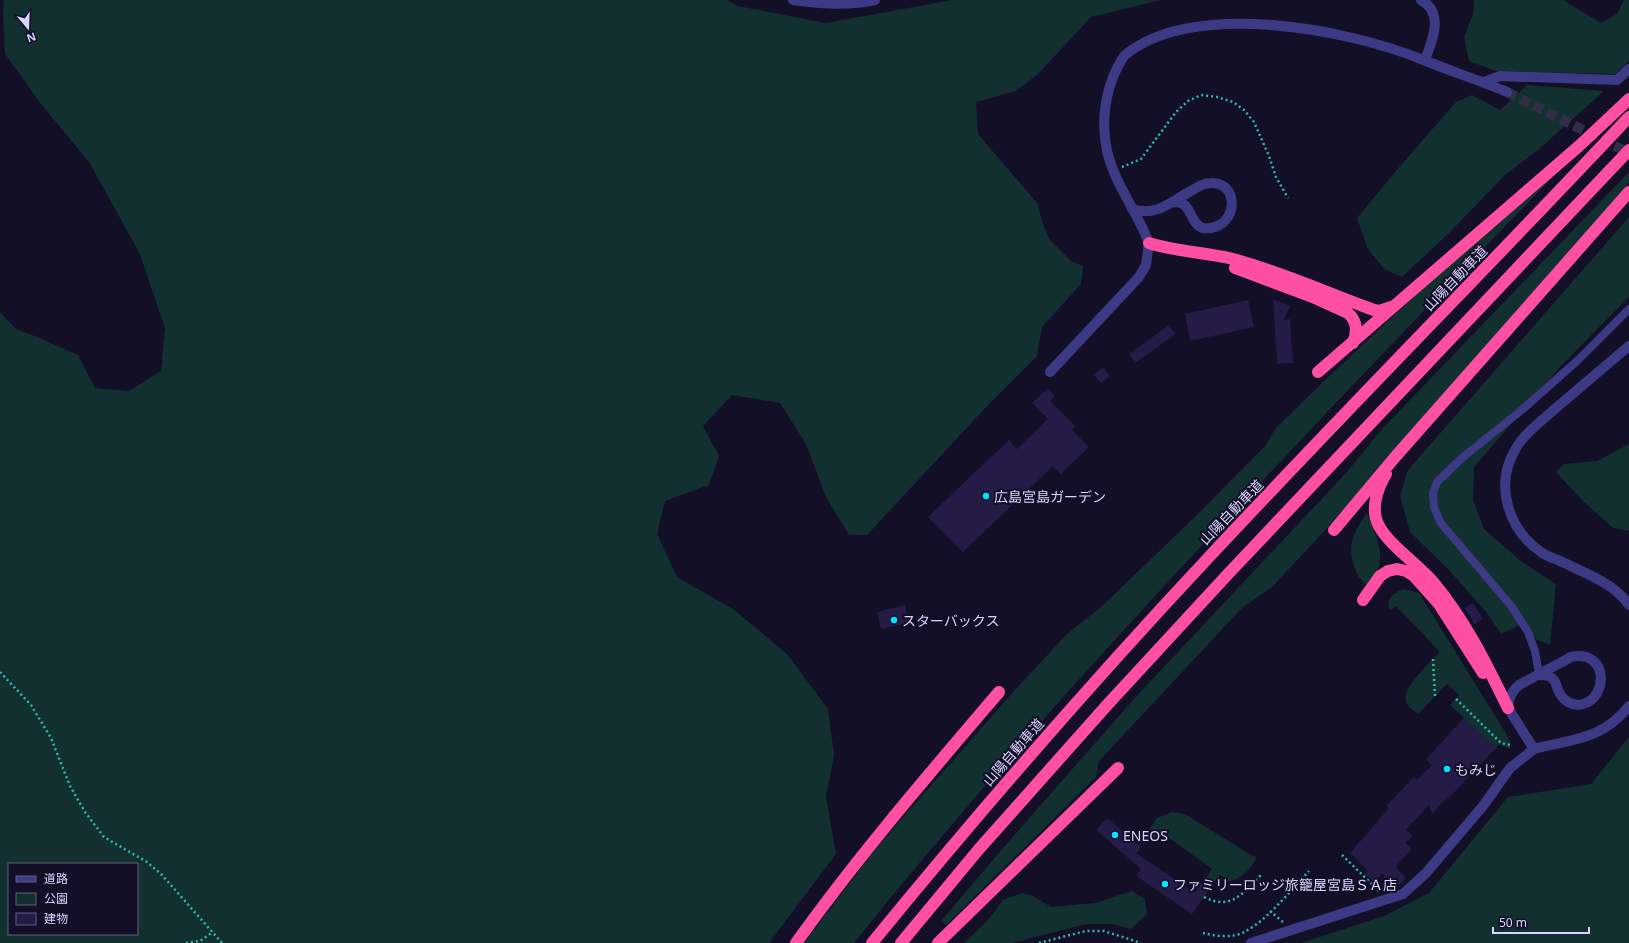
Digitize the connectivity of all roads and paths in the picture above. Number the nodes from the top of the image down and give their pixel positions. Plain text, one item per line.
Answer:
1 (793, 0) edge
2 (875, 0) edge
3 (1421, 0) edge
4 (1322, 22) dead end
5 (1149, 29) dead end
6 (1425, 60) junction
7 (1629, 69) edge
8 (1484, 82) junction
9 (1507, 92) tunnel mouth
10 (1629, 99) edge
11 (1629, 117) edge
12 (1629, 150) edge
13 (1113, 171) junction
14 (1629, 192) edge
15 (1288, 198) dead end
16 (1172, 202) junction
17 (1132, 208) junction
18 (1149, 243) junction
19 (1393, 306) junction
20 (1629, 309) edge
21 (1353, 343) junction
22 (1629, 346) edge
23 (1050, 372) dead end
24 (1318, 372) dead end
25 (1396, 456) junction
26 (1334, 530) dead end
27 (1363, 600) dead end
28 (1629, 605) edge
29 (1433, 659) dead end
30 (0, 672) edge
31 (1538, 672) junction
32 (999, 692) dead end
33 (1436, 696) dead end
34 (1456, 699) dead end
35 (1629, 706) edge
36 (1508, 708) junction
37 (1510, 745) dead end
38 (1534, 749) junction
39 (1118, 768) dead end
40 (1342, 855) dead end
41 (1309, 871) dead end
42 (1261, 875) dead end
43 (1204, 898) dead end
44 (1388, 899) junction
45 (213, 932) junction
46 (1203, 933) dead end
47 (186, 943) edge
48 (222, 943) edge
49 (796, 943) edge
50 (872, 943) edge
51 (901, 943) edge
52 (938, 943) edge
53 (1040, 943) edge
54 (1141, 943) edge
55 (1251, 943) edge

1 - 2 street
3 - 6 street
4 - 6 street
5 - 13 street
6 - 8 street
7 - 8 street
8 - 9 street
10 - 19 highway
11 - 50 highway, 山陽自動車道
12 - 51 highway
13 - 15 path
13 - 17 street
14 - 25 highway
16 - 16 street
16 - 17 street
17 - 18 street
18 - 19 highway
18 - 21 highway
18 - 23 street
19 - 21 highway
20 - 31 street
21 - 24 highway
22 - 28 street
25 - 26 highway
25 - 36 highway
27 - 36 highway
29 - 33 path
30 - 45 path
31 - 31 street
31 - 36 street
32 - 49 highway
34 - 37 path
35 - 38 street
36 - 38 street
38 - 44 street
39 - 52 highway
40 - 44 path
41 - 46 path
42 - 43 path
44 - 55 street
45 - 47 path
45 - 48 path
53 - 54 path

